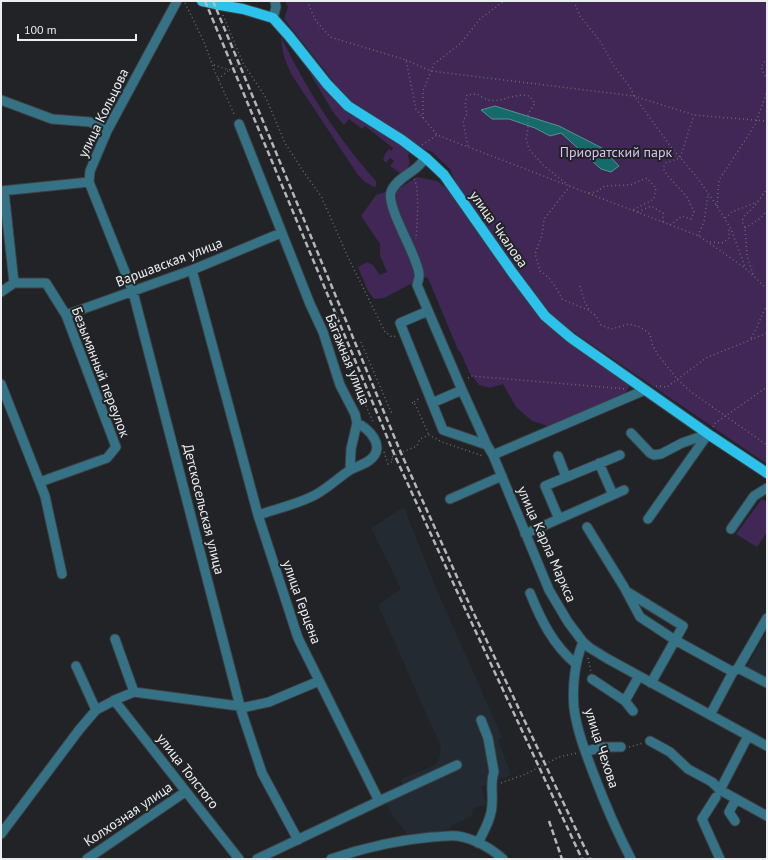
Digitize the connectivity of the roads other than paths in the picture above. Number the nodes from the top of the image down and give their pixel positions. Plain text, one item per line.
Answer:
1 (177, 1) edge
2 (202, 1) edge
3 (275, 1) edge
4 (273, 18) junction
5 (1, 100) edge
6 (239, 124) road end
7 (107, 131) junction
8 (426, 158) junction
9 (89, 182) junction
10 (3, 191) edge
11 (281, 233) junction
12 (192, 270) junction
13 (14, 283) junction
14 (1, 292) edge
15 (133, 292) junction
16 (428, 311) junction
17 (66, 315) junction
18 (1, 384) edge
19 (462, 390) junction
20 (645, 390) junction
21 (432, 403) junction
22 (357, 423) junction
23 (631, 433) dead end
24 (709, 435) junction
25 (487, 445) junction
26 (620, 455) dead end
27 (489, 456) junction
28 (558, 456) dead end
29 (352, 459) junction
30 (362, 463) junction
31 (599, 464) junction
32 (350, 470) junction
33 (767, 473) edge
34 (502, 476) junction
35 (566, 477) junction
36 (40, 482) junction
37 (767, 488) edge
38 (624, 490) dead end
39 (613, 495) junction
40 (450, 499) dead end
41 (258, 515) junction
42 (558, 519) junction
43 (648, 519) dead end
44 (587, 527) dead end
45 (731, 529) dead end
46 (525, 534) junction
47 (62, 574) dead end
48 (626, 590) junction
49 (530, 593) dead end
50 (647, 604) junction
51 (665, 615) junction
52 (640, 617) junction
53 (767, 618) edge
54 (657, 628) junction
55 (115, 639) dead end
56 (675, 640) junction
57 (583, 642) junction
58 (576, 664) junction
59 (76, 666) dead end
60 (736, 670) junction
61 (639, 676) junction
62 (592, 679) road end
63 (320, 680) junction
64 (651, 683) junction
65 (767, 683) edge
66 (134, 692) junction
67 (114, 700) junction
68 (625, 701) junction
69 (240, 707) junction
70 (96, 710) junction
71 (633, 711) dead end
72 (710, 715) junction
73 (481, 720) dead end
74 (748, 736) junction
75 (650, 741) road end
76 (767, 746) edge
77 (621, 747) road end
78 (586, 751) junction
79 (457, 765) dead end
80 (185, 792) junction
81 (718, 793) junction
82 (736, 799) junction
83 (379, 801) junction
84 (767, 816) edge
85 (735, 821) dead end
86 (1, 834) edge
87 (298, 840) junction
88 (478, 843) junction
89 (87, 859) edge
90 (239, 859) edge
91 (257, 859) edge
92 (331, 859) edge
93 (503, 859) edge
94 (631, 859) edge
95 (720, 859) edge

1 - 7 street, улица Кольцова
2 - 4 main road
3 - 4 street
4 - 8 main road, улица Чкалова
5 - 7 street
6 - 11 street, Багажная улица
7 - 9 street, улица Кольцова
8 - 16 street, улица Карла Маркса
8 - 20 main road, улица Чкалова
9 - 10 street
9 - 15 street, Детскосельская улица
10 - 13 street
11 - 12 street, Варшавская улица
11 - 22 street, Багажная улица
12 - 15 street, Варшавская улица
12 - 41 street, улица Герцена
13 - 14 street
13 - 17 street, Безымянный переулок
15 - 17 street, Варшавская улица
15 - 69 street, Детскосельская улица
16 - 19 street, улица Карла Маркса
16 - 21 street
17 - 36 street, Безымянный переулок
18 - 36 street
19 - 21 street
19 - 25 street, улица Карла Маркса
20 - 24 main road, улица Чкалова
20 - 27 street
21 - 25 street
22 - 29 street
22 - 30 street, Багажная улица
23 - 24 street
24 - 33 main road, улица Чкалова
24 - 43 street
25 - 27 street, улица Карла Маркса
26 - 31 street
27 - 34 street, улица Карла Маркса
28 - 35 street
29 - 30 street
29 - 32 street
30 - 32 street, Багажная улица
31 - 35 street
31 - 39 street
32 - 41 street, Багажная улица
34 - 40 street
34 - 46 street, улица Карла Маркса
35 - 42 street
36 - 47 street
37 - 45 street
38 - 39 street
39 - 42 street
41 - 63 street, улица Герцена
42 - 46 street
44 - 48 street
46 - 57 street, улица Карла Маркса
48 - 50 street
48 - 52 street
49 - 58 street
50 - 51 street
50 - 52 street
51 - 54 street
51 - 56 street
52 - 54 street
53 - 60 street
54 - 56 street
55 - 66 street
56 - 60 street
56 - 64 street
57 - 58 street, улица Чехова
57 - 61 street, улица Карла Маркса
58 - 78 street, улица Чехова
59 - 70 street
60 - 65 street
60 - 72 street
61 - 64 street, улица Карла Маркса
61 - 68 street
62 - 68 street
63 - 69 street
63 - 83 street, улица Герцена
64 - 72 street, улица Карла Маркса
66 - 67 street
66 - 69 street
67 - 70 street
67 - 80 street, улица Толстого
68 - 71 street
69 - 87 street, Детскосельская улица
70 - 86 street
72 - 74 street, улица Карла Маркса
73 - 88 street
74 - 76 street, улица Карла Маркса
74 - 81 street
75 - 81 street
77 - 78 street
78 - 94 street, улица Чехова
79 - 83 street
80 - 89 street, Колхозная улица
80 - 90 street, улица Толстого
81 - 82 street
81 - 95 street
82 - 84 street
82 - 85 street
83 - 87 street
87 - 91 street
88 - 92 street
88 - 93 street

